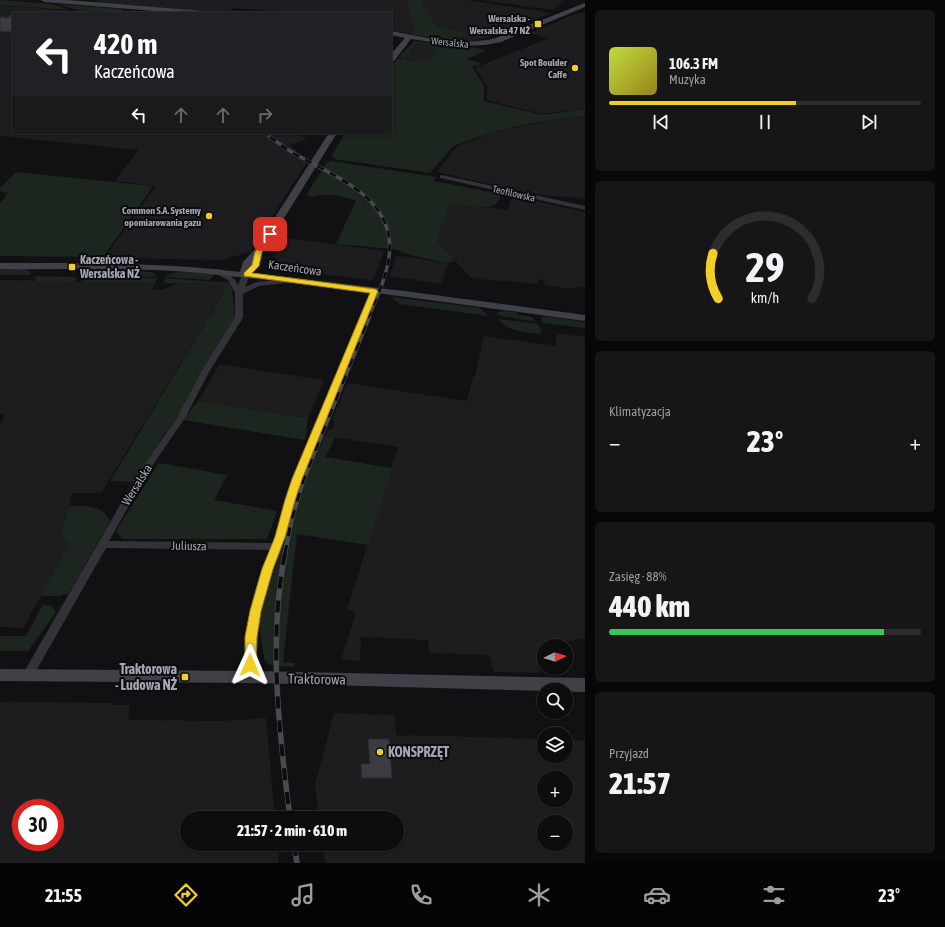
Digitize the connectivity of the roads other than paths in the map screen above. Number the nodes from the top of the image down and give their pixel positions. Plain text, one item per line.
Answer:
1 (44, 0) edge
2 (83, 2) edge
3 (585, 5) edge
4 (193, 12) edge
5 (392, 33) edge
6 (410, 36) junction
7 (392, 58) edge
8 (332, 134) edge
9 (442, 177) dead end
10 (585, 208) edge
11 (1, 266) edge
12 (246, 270) junction
13 (218, 271) junction
14 (286, 281) junction
15 (375, 291) junction
16 (239, 293) junction
17 (585, 318) edge
18 (102, 544) junction
19 (277, 547) junction
20 (0, 675) edge
21 (28, 675) junction
22 (250, 677) junction
23 (585, 685) edge

1 - 2 street
2 - 4 street
3 - 6 street, Wersalska
5 - 6 street, Wersalska
6 - 7 street
8 - 12 street, Wersalska
9 - 10 street, Teofilowska
11 - 13 street, Kaczeńcowa
12 - 13 street, Kaczeńcowa
12 - 14 street, Kaczeńcowa
12 - 16 street, Wersalska
13 - 16 street
14 - 15 street, Kaczeńcowa
14 - 16 street
15 - 17 street, Kaczeńcowa
15 - 19 street
16 - 18 street, Wersalska
18 - 19 street, Juliusza
18 - 21 street, Wersalska
19 - 22 street
20 - 21 street, Traktorowa
21 - 22 street, Traktorowa
22 - 23 street, Traktorowa

